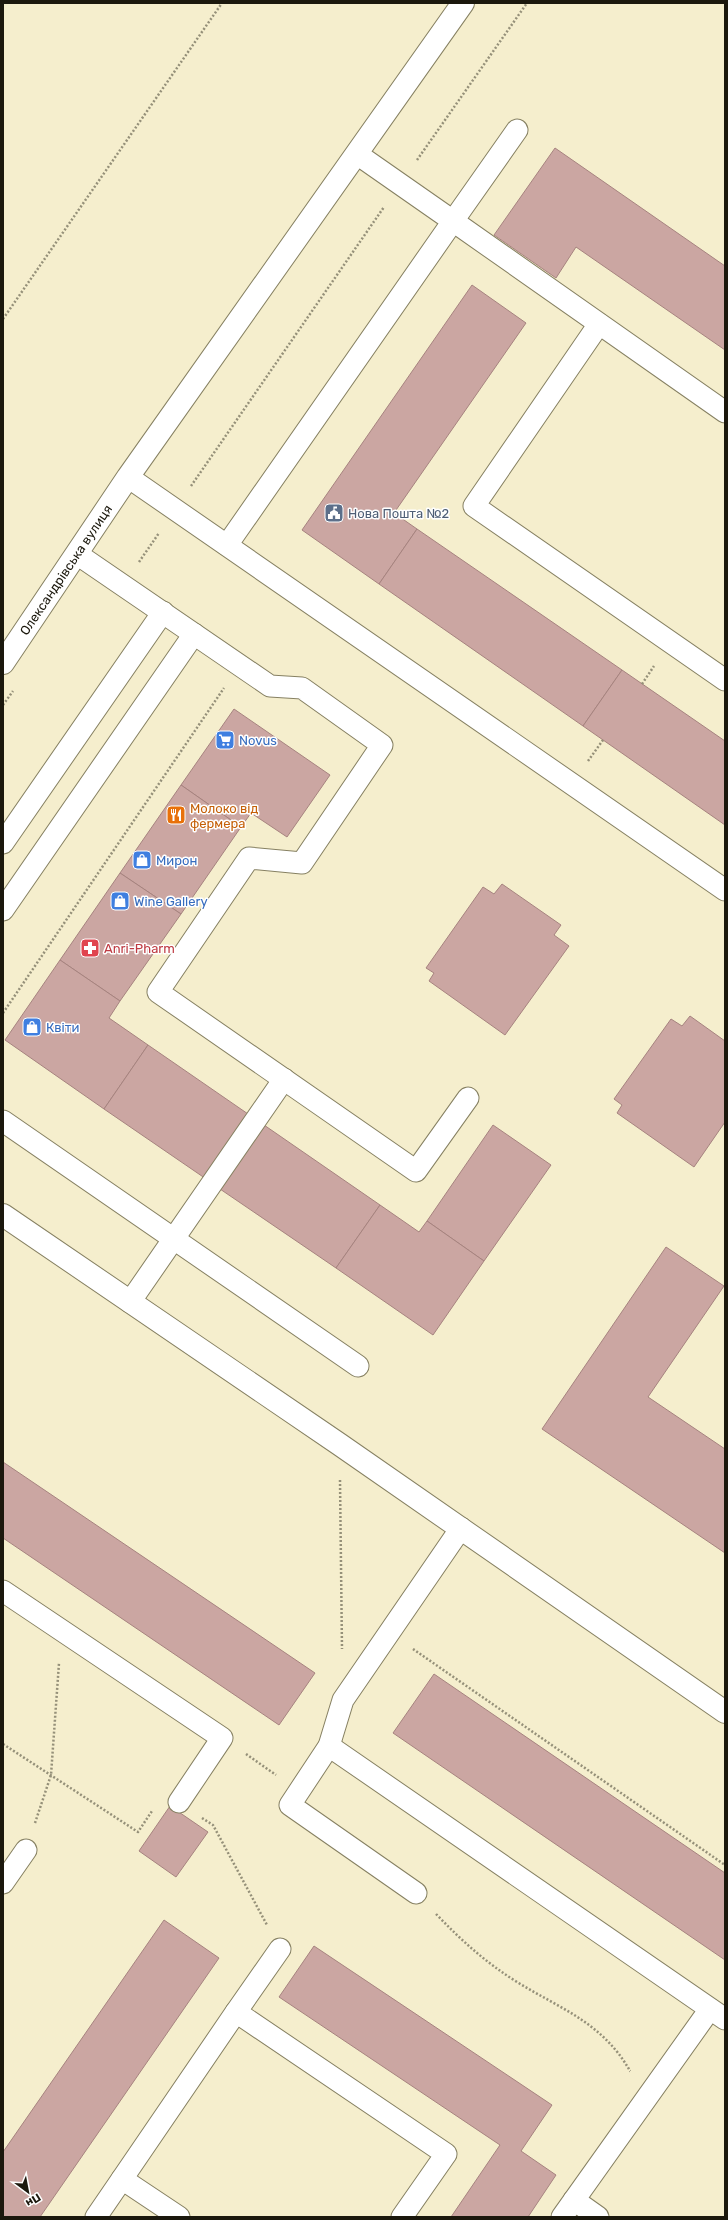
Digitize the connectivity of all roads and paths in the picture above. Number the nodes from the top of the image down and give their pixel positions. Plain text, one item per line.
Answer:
1 (222, 3) edge
2 (463, 3) edge
3 (527, 3) edge
4 (517, 130) dead end
5 (357, 154) junction
6 (400, 184) junction
7 (453, 221) junction
8 (3, 319) edge
9 (599, 324) junction
10 (725, 412) edge
11 (128, 477) junction
12 (175, 509) junction
13 (227, 545) junction
14 (77, 554) junction
15 (124, 585) junction
16 (163, 612) junction
17 (194, 634) junction
18 (3, 663) edge
19 (725, 680) edge
20 (228, 683) dead end
21 (3, 844) edge
22 (725, 890) edge
23 (3, 910) edge
24 (3, 1013) edge
25 (284, 1079) junction
26 (468, 1098) dead end
27 (3, 1121) edge
28 (3, 1215) edge
29 (174, 1239) junction
30 (130, 1302) junction
31 (358, 1366) dead end
32 (339, 1444) junction
33 (461, 1528) junction
34 (3, 1591) edge
35 (61, 1631) junction
36 (388, 1632) junction
37 (342, 1653) dead end
38 (725, 1712) edge
39 (222, 1738) junction
40 (3, 1744) edge
41 (329, 1746) junction
42 (51, 1775) junction
43 (299, 1791) junction
44 (179, 1802) junction
45 (26, 1850) joint
46 (725, 1865) edge
47 (3, 1883) edge
48 (416, 1893) joint
49 (280, 1949) joint
50 (236, 2012) junction
51 (717, 2014) edge
52 (646, 2098) junction
53 (122, 2179) junction
54 (574, 2200) junction
55 (96, 2217) edge
56 (179, 2217) edge
57 (402, 2217) edge
58 (562, 2217) edge
59 (598, 2217) edge

1 - 8 path
2 - 5 street, Олександрівська вулиця
3 - 6 path
4 - 7 lane
5 - 6 lane
5 - 11 street, Олександрівська вулиця
6 - 7 lane
6 - 12 path
7 - 9 lane
7 - 13 lane
9 - 10 lane
9 - 19 lane
11 - 12 lane
11 - 14 street, Олександрівська вулиця
12 - 13 lane
12 - 15 path
13 - 22 lane
14 - 15 lane
14 - 18 street, Олександрівська вулиця
15 - 16 lane
16 - 17 lane
16 - 21 lane
17 - 23 lane
17 - 25 lane
20 - 24 path
25 - 26 lane
25 - 29 lane
27 - 29 lane
28 - 30 street
29 - 30 lane
29 - 31 lane
30 - 32 street
32 - 33 street
32 - 37 path
33 - 36 lane
33 - 38 street
34 - 35 lane
35 - 39 lane
35 - 42 path
36 - 41 lane
36 - 46 path
39 - 43 path
39 - 44 lane
40 - 42 path
41 - 43 lane
41 - 51 lane
42 - 44 path
42 - 45 path
43 - 48 lane
44 - 49 path
45 - 47 lane
48 - 52 path
49 - 50 lane
50 - 53 lane
50 - 57 lane
51 - 52 lane
52 - 54 lane
53 - 55 lane
53 - 56 lane
54 - 58 lane
54 - 59 lane

